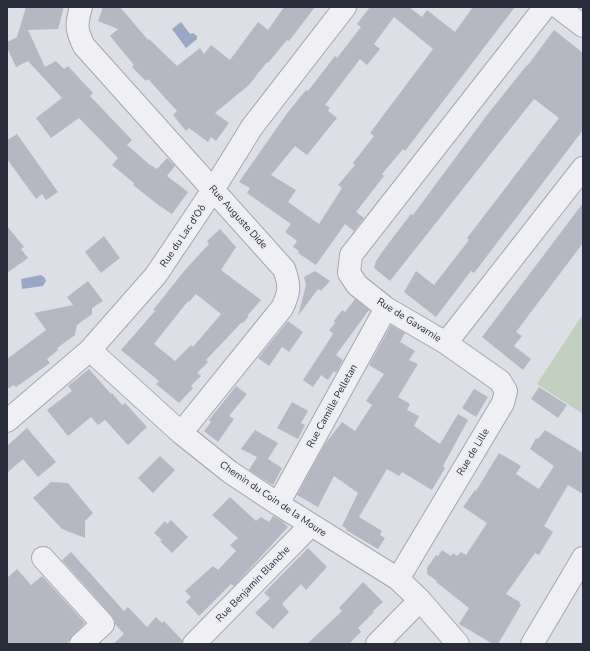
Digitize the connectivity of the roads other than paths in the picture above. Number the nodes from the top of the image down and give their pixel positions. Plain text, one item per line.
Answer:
1 (81, 7) edge
2 (345, 7) edge
3 (545, 7) edge
4 (558, 7) edge
5 (583, 26) edge
6 (583, 168) edge
7 (213, 190) junction
8 (386, 308) junction
9 (446, 343) junction
10 (90, 350) junction
11 (7, 421) edge
12 (181, 433) junction
13 (278, 504) junction
14 (311, 525) junction
15 (43, 558) dead end
16 (583, 558) edge
17 (398, 579) junction
18 (420, 600) junction
19 (81, 644) edge
20 (194, 644) edge
21 (377, 644) edge
22 (458, 644) edge
23 (532, 644) edge

1 - 7 street, Rue Auguste Dide
2 - 7 street, Rue du Lac d'Oô
3 - 8 street, Rue de Gavarnie
4 - 5 street
6 - 9 street, Rue de Gavarnie
7 - 10 street, Rue du Lac d'Oô
7 - 12 street, Rue Auguste Dide
8 - 9 street, Rue de Gavarnie
8 - 13 street, Rue Camille Pelletan
9 - 17 street, Rue de Lille
10 - 11 street, Rue du Lac d'Oô
10 - 12 street, Chemin du Coin de la Moure
12 - 13 street, Chemin du Coin de la Moure
13 - 14 street, Chemin du Coin de la Moure
14 - 17 street, Chemin du Coin de la Moure
14 - 20 street, Rue Benjamin Blanche
15 - 19 street
16 - 23 street
17 - 18 street, Chemin du Coin de la Moure
18 - 21 street
18 - 22 street, Chemin du Coin de la Moure

